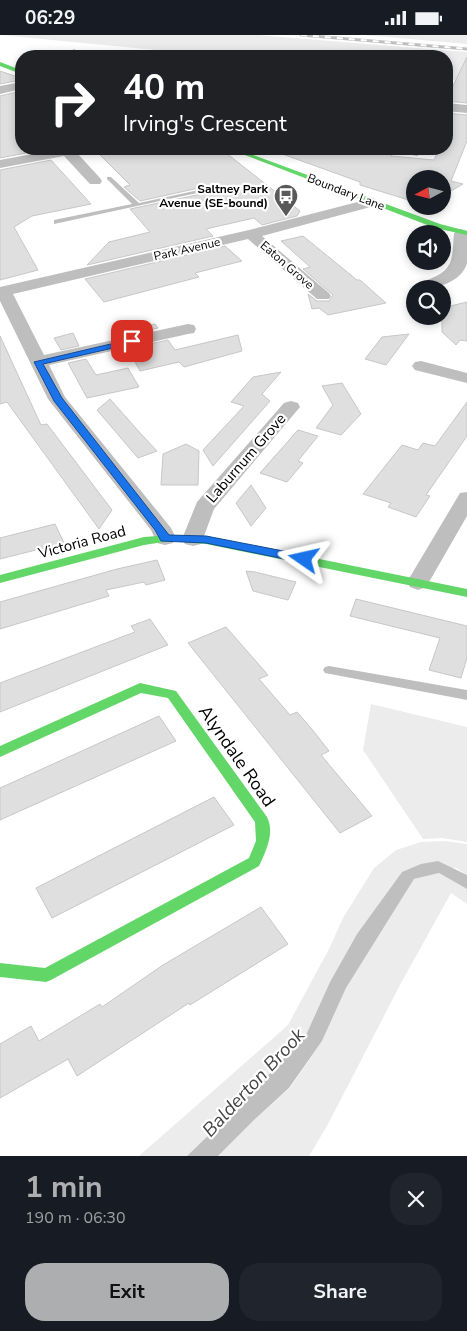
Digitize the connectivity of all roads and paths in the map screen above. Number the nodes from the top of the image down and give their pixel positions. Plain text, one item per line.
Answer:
1 (0, 64) edge
2 (15, 70) edge
3 (15, 87) edge
4 (0, 90) edge
5 (453, 108) edge
6 (467, 109) edge
7 (47, 155) edge
8 (77, 155) edge
9 (248, 155) edge
10 (0, 164) edge
11 (109, 178) joint
12 (95, 181) junction
13 (80, 184) dead end
14 (208, 190) dead end
15 (373, 202) junction
16 (137, 205) junction
17 (57, 222) dead end
18 (464, 233) edge
19 (251, 234) junction
20 (441, 280) edge
21 (2, 291) edge
22 (322, 296) dead end
23 (188, 329) dead end
24 (38, 362) junction
25 (422, 366) dead end
26 (467, 378) edge
27 (291, 407) dead end
28 (467, 498) edge
29 (165, 538) junction
30 (193, 539) junction
31 (0, 579) edge
32 (418, 582) junction
33 (467, 593) edge
34 (329, 670) dead end
35 (467, 695) edge
36 (0, 752) edge
37 (0, 970) edge

1 - 2 street
3 - 4 street
5 - 6 street
7 - 10 street
8 - 12 street
9 - 15 street, Boundary Lane
11 - 12 street
11 - 16 lane
12 - 13 street
14 - 16 lane
15 - 18 street, Boundary Lane
15 - 19 street, Park Avenue
16 - 17 lane
18 - 20 street, Boundary Lane
19 - 21 street, Park Avenue
19 - 22 street, Eaton Grove
21 - 24 street
23 - 24 street
24 - 29 street
25 - 26 street
27 - 30 street, Laburnum Grove
28 - 32 street
29 - 30 street, Victoria Road
29 - 31 street, Victoria Road
30 - 32 street, Victoria Road
32 - 33 street, Victoria Road
34 - 35 lane
36 - 37 street, Alyndale Road

